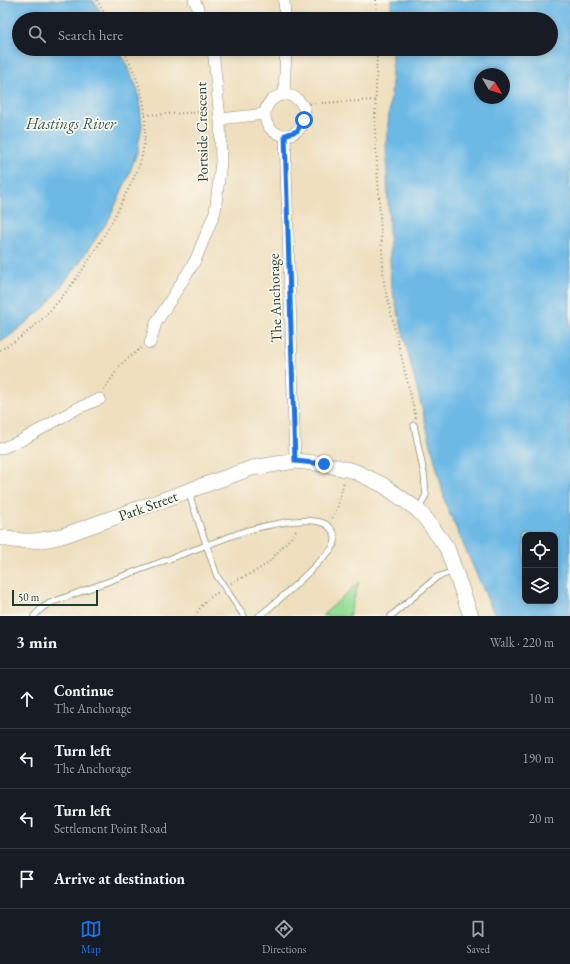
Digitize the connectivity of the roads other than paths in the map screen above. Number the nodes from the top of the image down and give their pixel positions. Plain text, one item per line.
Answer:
1 (194, 0) edge
2 (284, 0) edge
3 (200, 12) edge
4 (285, 12) edge
5 (214, 56) edge
6 (286, 56) edge
7 (284, 95) junction
8 (265, 114) junction
9 (220, 120) junction
10 (285, 135) junction
11 (150, 343) road end
12 (100, 399) road end
13 (414, 425) road end
14 (0, 449) edge
15 (295, 461) junction
16 (188, 491) junction
17 (418, 510) junction
18 (0, 537) edge
19 (206, 546) junction
20 (455, 570) junction
21 (469, 615) edge
22 (34, 616) edge
23 (244, 616) edge
24 (259, 616) edge
25 (391, 616) edge

1 - 3 street
2 - 4 street
5 - 9 street, Portside Crescent
6 - 7 street
7 - 8 street
7 - 10 street
8 - 9 street
8 - 10 street
9 - 11 street, Portside Crescent
10 - 15 street, The Anchorage
12 - 14 street
13 - 17 lane
15 - 16 street, Park Street
15 - 17 street, Park Street
16 - 18 street, Park Street
16 - 19 lane
17 - 20 street, Park Street
19 - 22 lane
19 - 23 lane
19 - 24 lane
20 - 21 street, Park Street
20 - 25 lane

